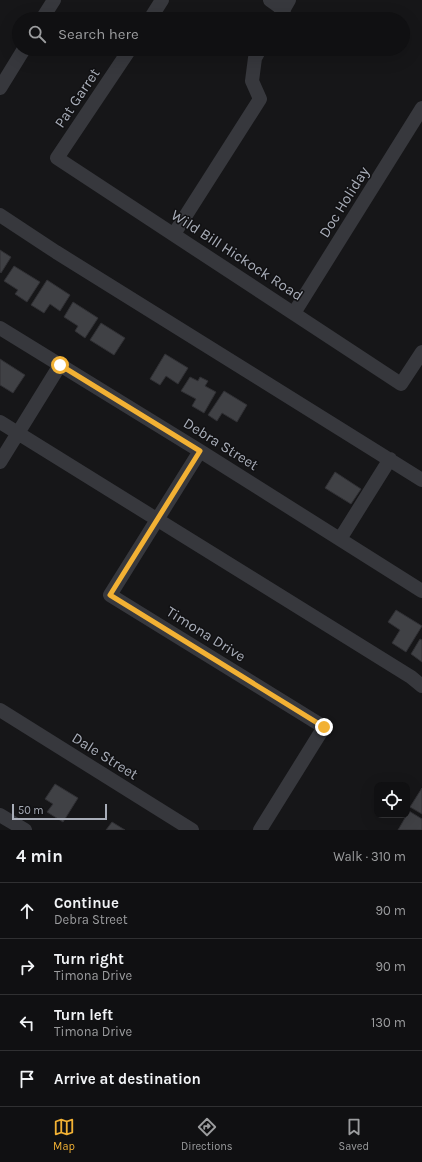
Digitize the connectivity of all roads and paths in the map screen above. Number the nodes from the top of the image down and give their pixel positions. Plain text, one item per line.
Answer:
1 (54, 0) edge
2 (162, 0) edge
3 (270, 0) edge
4 (284, 10) edge
5 (46, 12) edge
6 (154, 12) edge
7 (20, 56) edge
8 (125, 56) edge
9 (256, 56) edge
10 (0, 88) edge
11 (422, 108) edge
12 (65, 163) joint
13 (0, 215) edge
14 (174, 234) junction
15 (294, 313) junction
16 (0, 328) edge
17 (422, 352) edge
18 (60, 365) junction
19 (0, 422) edge
20 (18, 433) junction
21 (200, 451) junction
22 (390, 459) junction
23 (0, 462) edge
24 (422, 480) edge
25 (157, 520) junction
26 (340, 539) junction
27 (422, 591) edge
28 (422, 686) edge
29 (0, 710) edge
30 (0, 815) edge
31 (25, 830) edge
32 (192, 830) edge
33 (260, 830) edge

1 - 5 street
2 - 6 street
3 - 4 street
7 - 10 street
8 - 12 street, Pat Garret
9 - 14 street
11 - 15 street, Doc Holiday
12 - 14 street, Wild Bill Hickock Road
13 - 22 street
14 - 15 street, Wild Bill Hickock Road
15 - 17 street, Wild Bill Hickock Road
16 - 18 street, Debra Street
18 - 20 street
18 - 21 street, Debra Street
19 - 20 street
20 - 23 street
20 - 25 street
21 - 25 street, Timona Drive
21 - 26 street, Debra Street
22 - 24 street
22 - 26 street
25 - 28 street
25 - 33 street, Timona Drive
26 - 27 street, Debra Street
29 - 32 street, Dale Street
30 - 31 street

